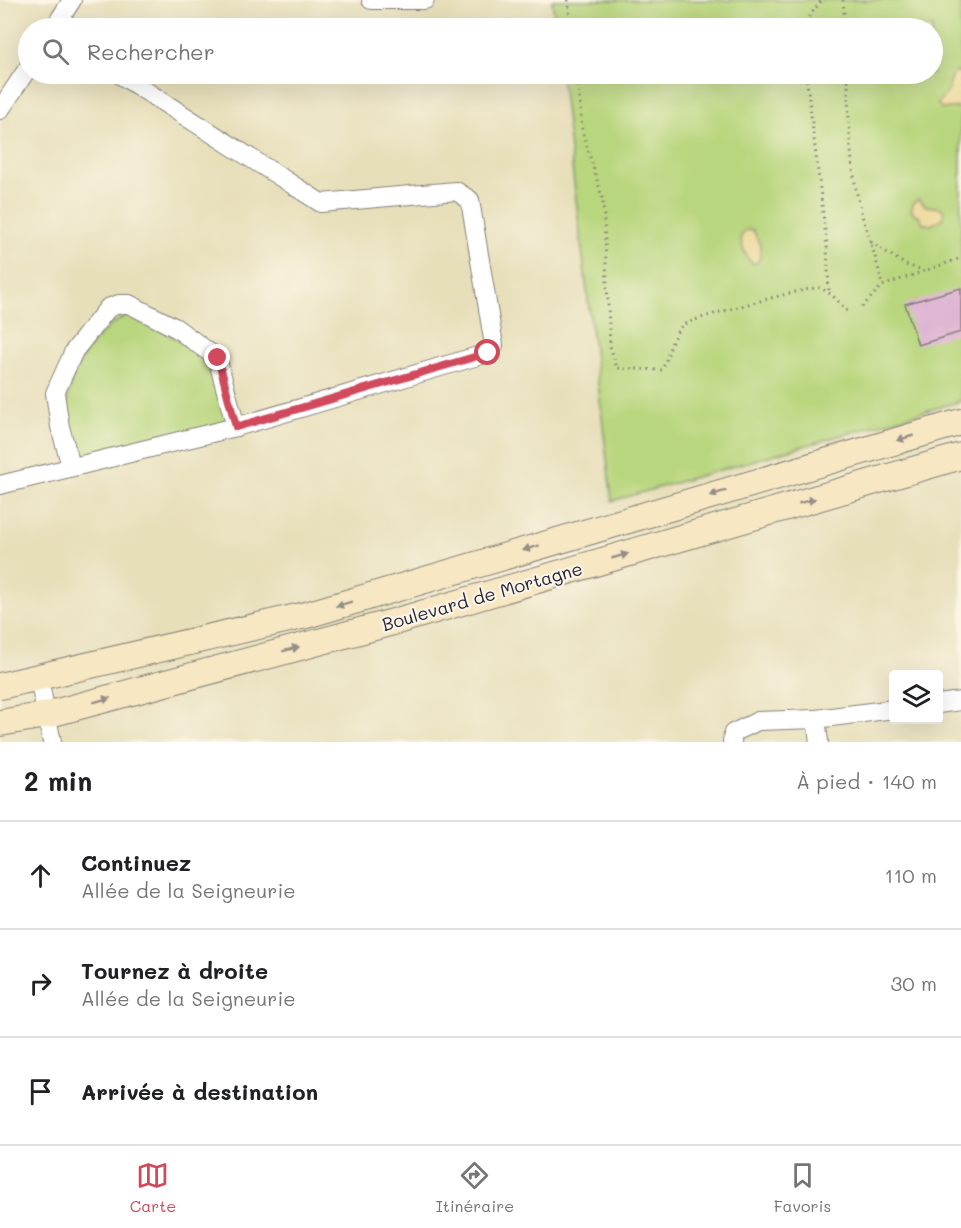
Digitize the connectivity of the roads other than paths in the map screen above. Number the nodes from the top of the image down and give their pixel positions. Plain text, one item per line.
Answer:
1 (72, 0) edge
2 (371, 0) edge
3 (425, 0) edge
4 (60, 18) edge
5 (18, 83) edge
6 (135, 84) edge
7 (0, 110) edge
8 (961, 422) edge
9 (236, 427) junction
10 (961, 456) edge
11 (70, 466) junction
12 (0, 484) edge
13 (39, 680) junction
14 (0, 686) edge
15 (961, 701) edge
16 (943, 703) edge
17 (889, 710) edge
18 (46, 715) junction
19 (816, 719) junction
20 (0, 723) edge
21 (52, 742) edge
22 (732, 742) edge
23 (819, 742) edge

1 - 4 street
2 - 3 street
5 - 7 street
6 - 9 street
8 -> 13 main road, Boulevard de Mortagne
9 - 11 street
9 - 11 street
18 -> 10 main road, Boulevard de Mortagne
11 - 12 street
13 - 14 main road, Boulevard de Mortagne
13 - 18 street
15 - 16 street
17 - 19 street
18 - 20 main road, Boulevard de Mortagne
18 - 21 street
19 - 22 street
19 - 23 street

